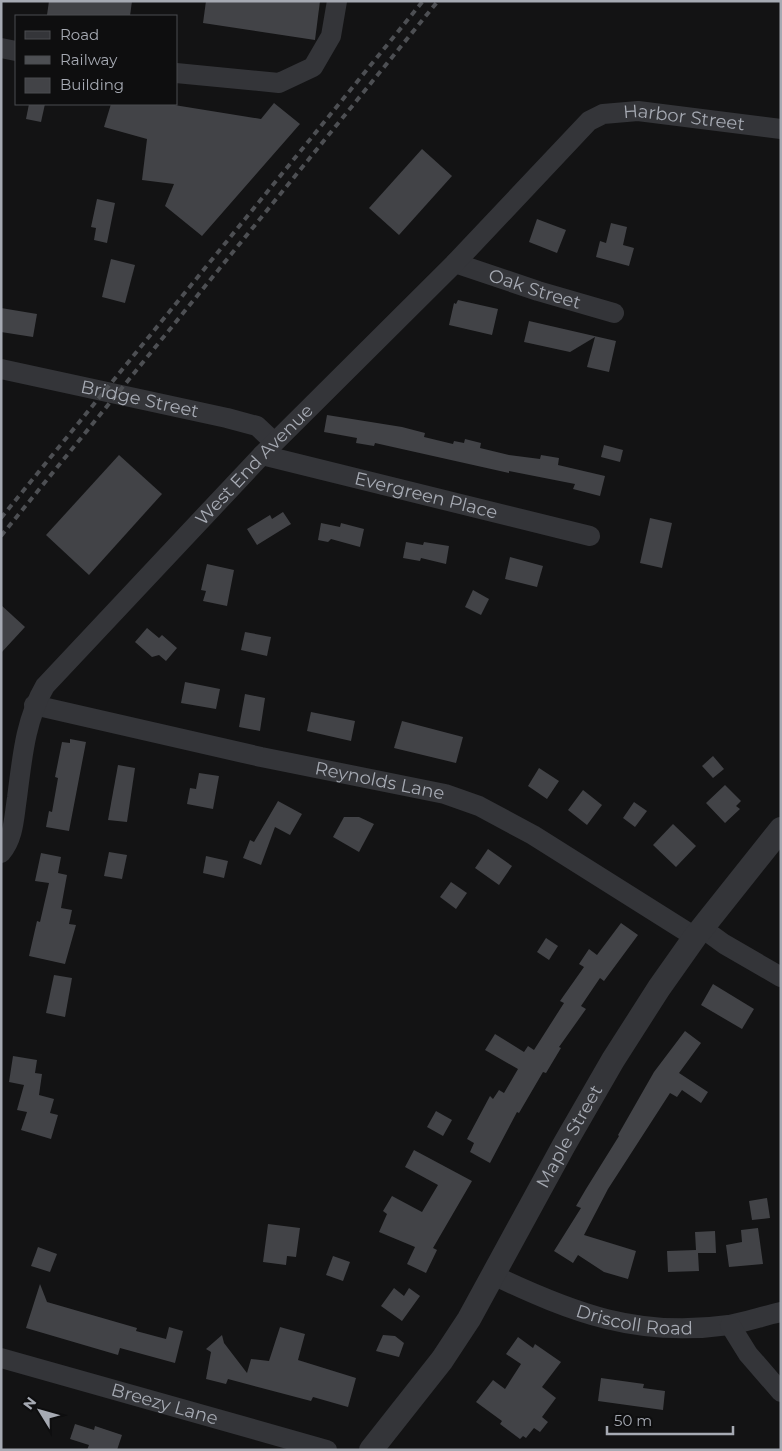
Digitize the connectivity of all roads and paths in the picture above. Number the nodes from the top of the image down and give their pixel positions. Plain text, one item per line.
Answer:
1 (337, 1) edge
2 (1, 48) edge
3 (15, 51) edge
4 (178, 73) edge
5 (589, 121) joint
6 (781, 129) edge
7 (455, 263) junction
8 (614, 313) dead end
9 (1, 369) edge
10 (268, 448) junction
11 (590, 536) dead end
12 (34, 705) junction
13 (781, 829) edge
14 (1, 853) edge
15 (698, 933) junction
16 (781, 977) edge
17 (493, 1275) junction
18 (781, 1312) edge
19 (730, 1325) junction
20 (1, 1358) edge
21 (781, 1392) edge
22 (327, 1450) edge
23 (371, 1450) edge

1 - 4 street
2 - 3 street
5 - 6 street, Harbor Street
5 - 7 street, West End Avenue
7 - 8 street, Oak Street
7 - 10 street, West End Avenue
9 - 10 street, Bridge Street
10 - 11 street, Evergreen Place
10 - 12 street, West End Avenue
12 - 14 street, West End Avenue
12 - 15 street, Reynolds Lane
13 - 15 street, Maple Street
15 - 16 street, Reynolds Lane
15 - 17 street, Maple Street
17 - 19 street, Driscoll Road
17 - 23 street, Maple Street
18 - 19 street, Driscoll Road
19 - 21 street
20 - 22 street, Breezy Lane

